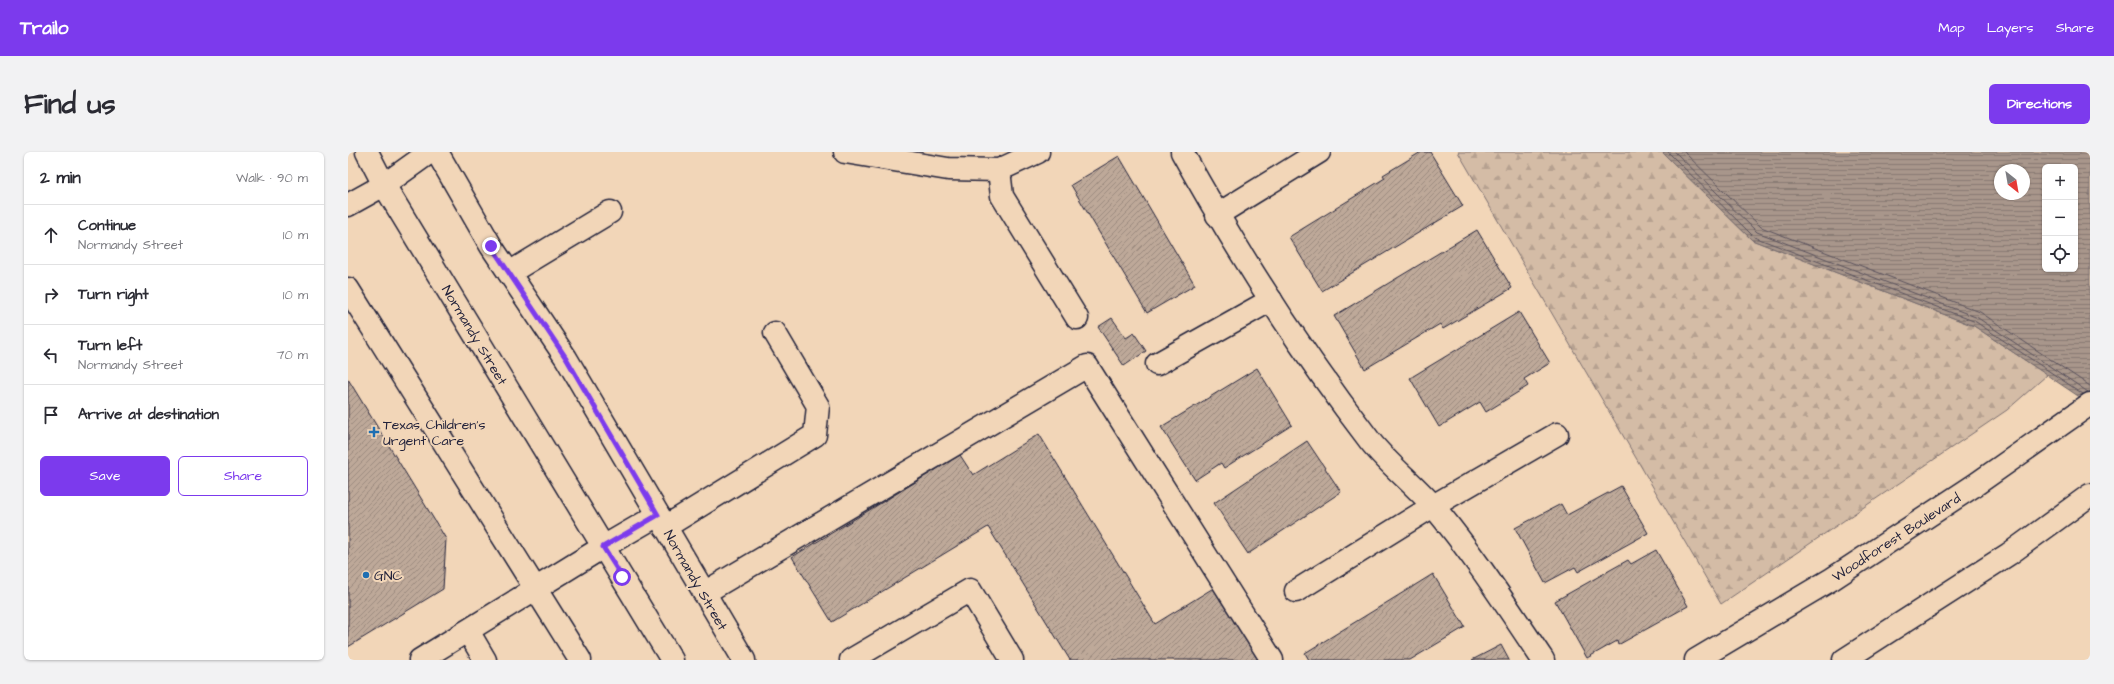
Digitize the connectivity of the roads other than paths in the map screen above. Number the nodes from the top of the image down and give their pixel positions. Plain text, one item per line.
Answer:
1 (367, 152) edge
2 (430, 152) edge
3 (437, 152) edge
4 (845, 152) edge
5 (1038, 152) edge
6 (1182, 152) edge
7 (1319, 152) edge
8 (999, 170) junction
9 (384, 185) junction
10 (348, 205) edge
11 (610, 212) dead end
12 (1217, 215) junction
13 (509, 273) junction
14 (348, 289) edge
15 (1271, 300) junction
16 (1077, 318) dead end
17 (775, 333) dead end
18 (1157, 364) dead end
19 (2090, 404) edge
20 (1557, 434) dead end
21 (2090, 495) edge
22 (1433, 506) junction
23 (661, 521) junction
24 (603, 547) junction
25 (536, 588) junction
26 (1296, 590) dead end
27 (704, 593) junction
28 (468, 631) junction
29 (420, 660) edge
30 (485, 660) edge
31 (580, 660) edge
32 (672, 660) edge
33 (744, 660) edge
34 (851, 660) edge
35 (1012, 660) edge
36 (1272, 660) edge
37 (1543, 660) edge
38 (1696, 660) edge
39 (1844, 660) edge

1 - 9 main road, Normandy Street
2 - 9 main road
3 - 13 main road, Normandy Street
4 - 8 main road
5 - 8 main road
6 - 12 main road
7 - 12 main road
8 - 16 main road
9 - 10 main road
9 - 24 main road, Normandy Street
11 - 13 main road
12 - 15 main road
13 - 23 main road, Normandy Street
14 - 25 main road
15 - 18 main road
15 - 22 main road
17 - 23 main road
19 - 38 main road, Woodforest Boulevard
20 - 22 main road
21 - 39 main road
22 - 26 main road
22 - 37 main road
23 - 24 main road
23 - 27 main road, Normandy Street
24 - 25 main road
24 - 32 main road, Normandy Street
25 - 28 main road
25 - 31 main road
27 - 33 main road, Normandy Street
27 - 36 main road
28 - 29 main road
28 - 30 main road
34 - 35 main road

